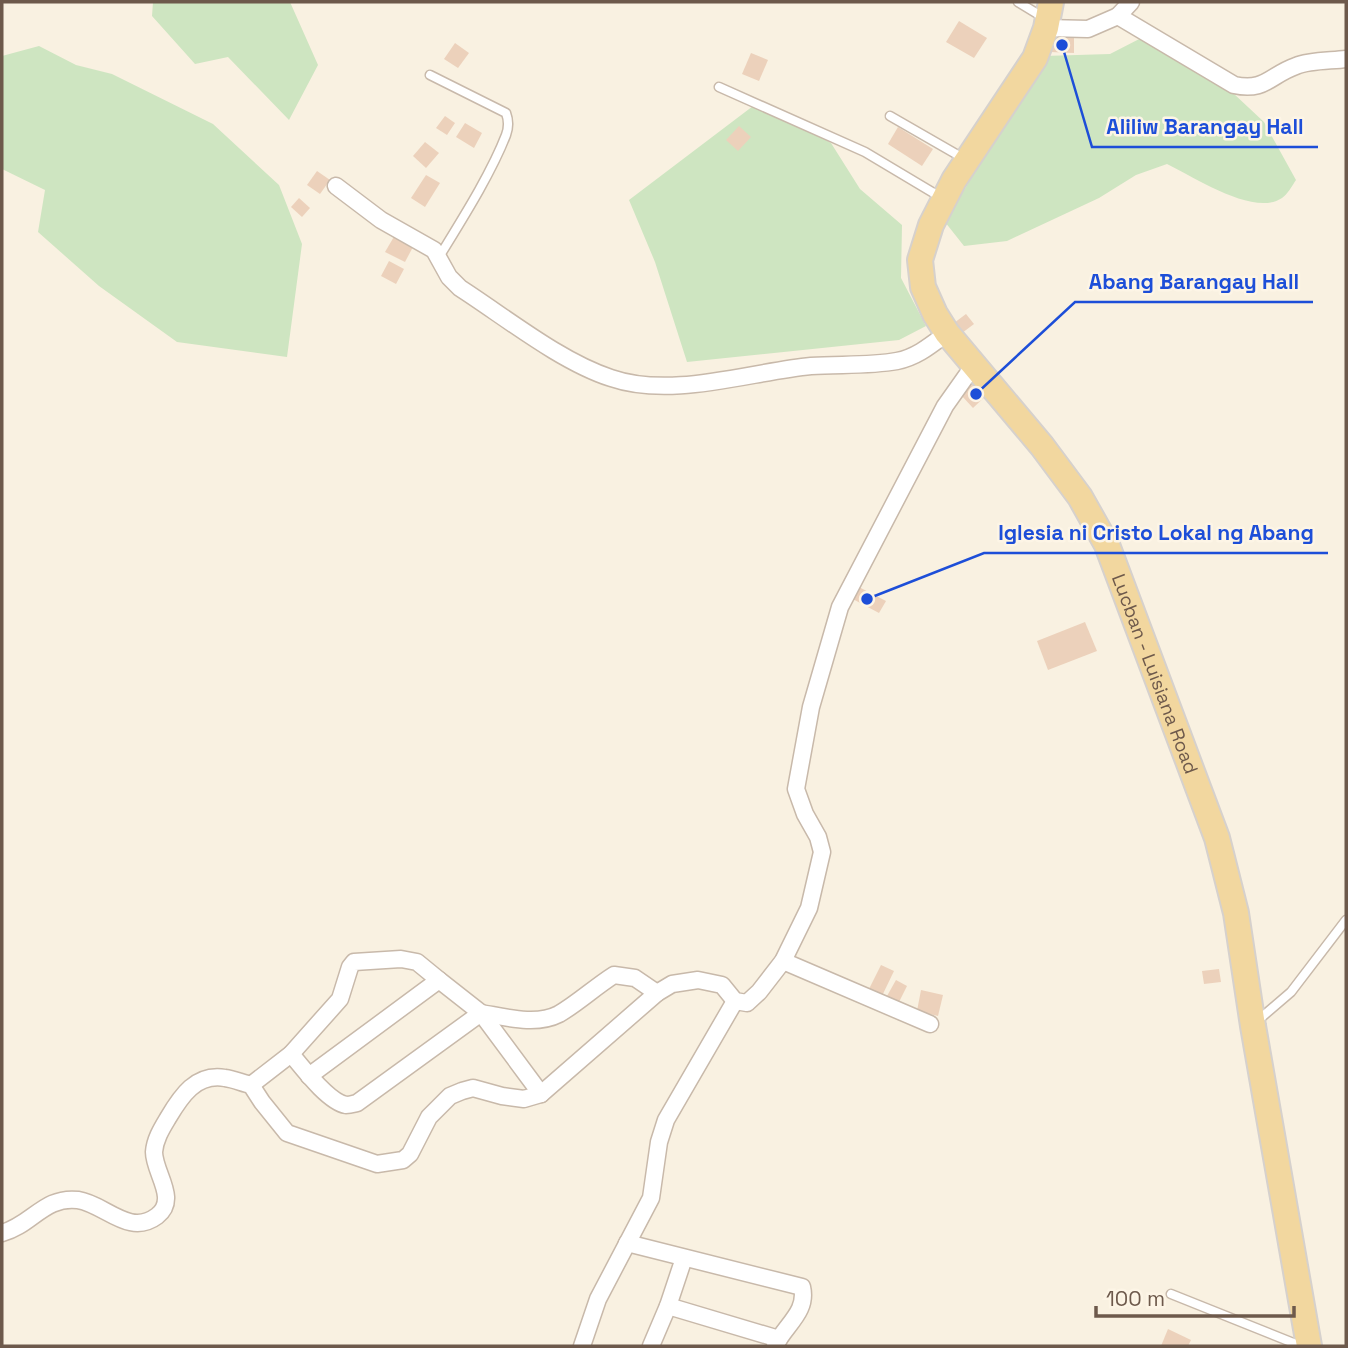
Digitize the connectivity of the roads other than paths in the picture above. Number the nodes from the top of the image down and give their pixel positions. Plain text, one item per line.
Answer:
1 (1018, 2) edge
2 (1131, 2) edge
3 (1118, 16) junction
4 (1049, 17) edge
5 (1346, 59) edge
6 (429, 75) dead end
7 (719, 87) dead end
8 (890, 116) dead end
9 (967, 160) junction
10 (336, 186) dead end
11 (944, 200) junction
12 (439, 257) junction
13 (947, 332) junction
14 (974, 365) junction
15 (1346, 920) edge
16 (783, 961) junction
17 (439, 980) junction
18 (657, 993) junction
19 (735, 1001) junction
20 (481, 1013) junction
21 (930, 1024) dead end
22 (1253, 1026) junction
23 (291, 1054) junction
24 (309, 1076) junction
25 (251, 1085) junction
26 (541, 1094) junction
27 (2, 1233) edge
28 (627, 1243) junction
29 (684, 1258) junction
30 (1171, 1294) dead end
31 (668, 1306) junction
32 (777, 1343) edge
33 (582, 1346) edge
34 (651, 1346) edge
35 (1301, 1346) edge
36 (1309, 1346) edge

1 - 4 lane
2 - 3 street
3 - 4 street
3 - 5 street
4 - 9 main road, Lucban - Luisiana Road
6 - 12 lane
7 - 11 lane
8 - 9 lane
9 - 11 main road, Lucban - Luisiana Road
10 - 12 street
11 - 13 main road, Lucban - Luisiana Road
12 - 13 street
13 - 14 main road, Lucban - Luisiana Road
14 - 16 street
14 - 22 main road, Lucban - Luisiana Road
15 - 22 lane
16 - 19 street
16 - 21 street
17 - 20 street
17 - 23 street
17 - 24 street
18 - 19 street
18 - 20 street
18 - 26 street
19 - 28 street
20 - 24 street
20 - 26 street
22 - 36 main road, Lucban - Luisiana Road
23 - 24 street
23 - 25 street
25 - 26 street
25 - 27 street
28 - 29 street
28 - 33 street
29 - 31 street
29 - 32 street
30 - 35 lane
31 - 32 street
31 - 34 street

